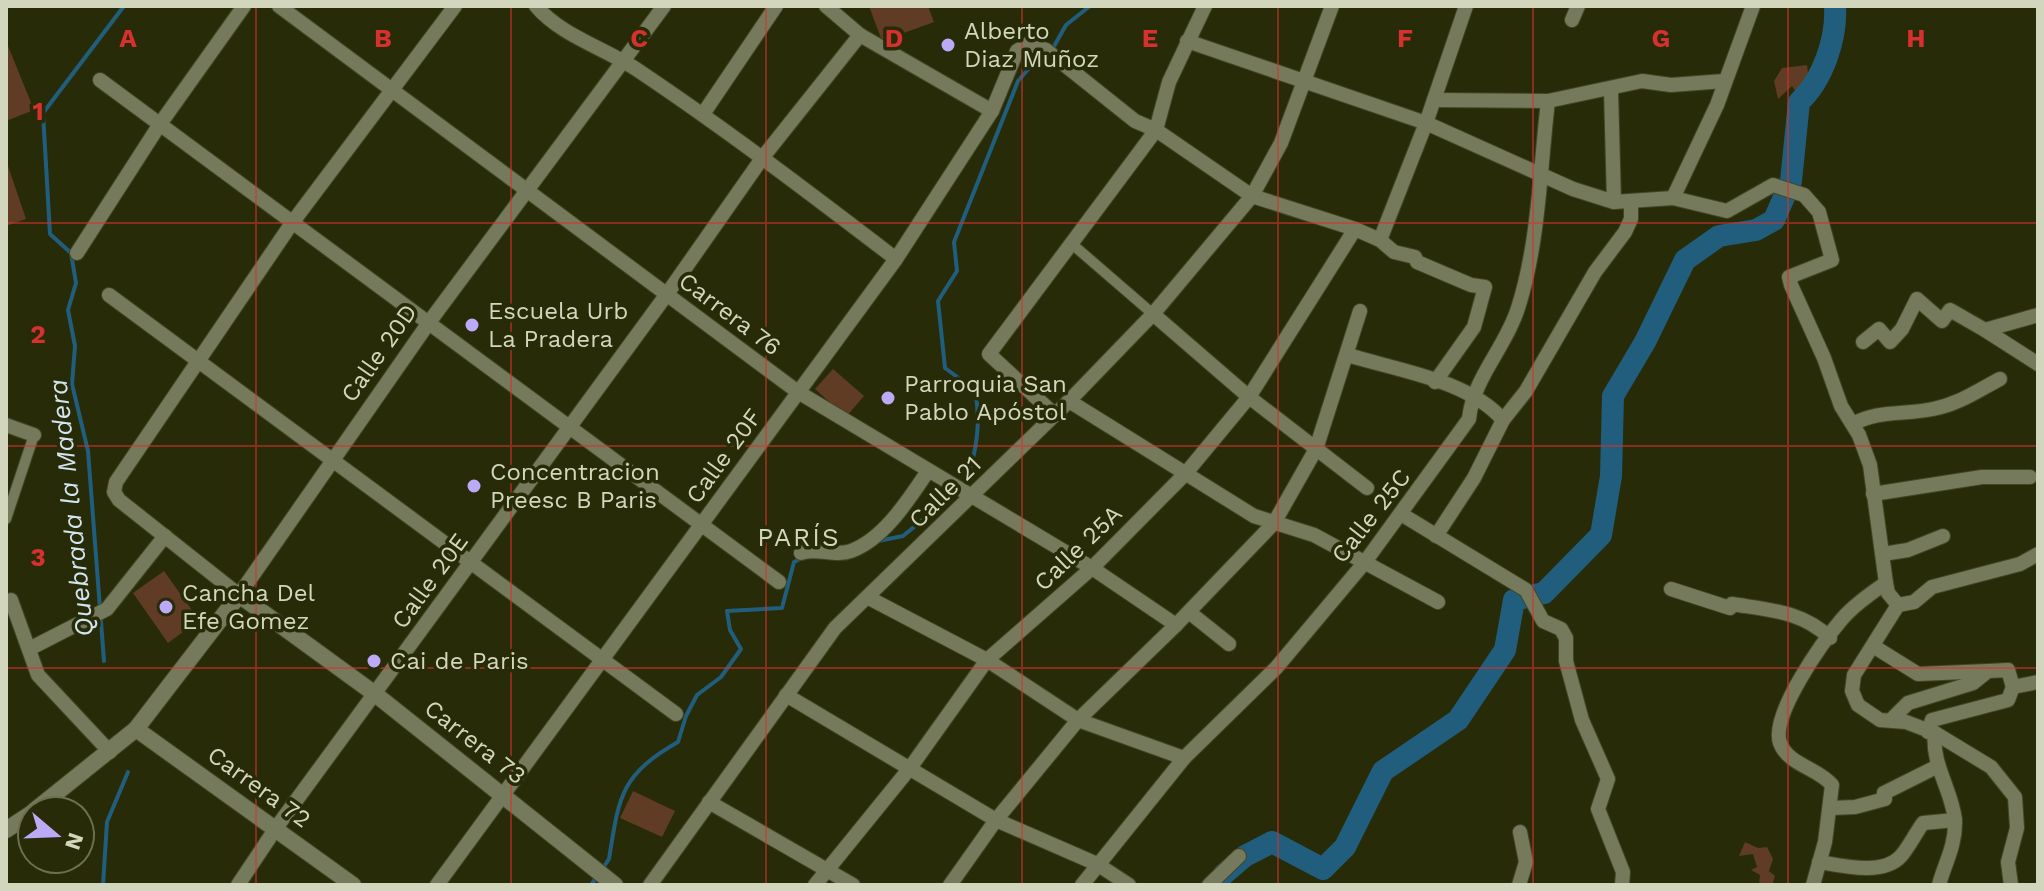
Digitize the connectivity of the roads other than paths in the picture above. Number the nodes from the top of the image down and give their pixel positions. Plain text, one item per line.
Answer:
1 (244, 6) edge
2 (279, 6) edge
3 (455, 6) edge
4 (536, 6) edge
5 (664, 6) edge
6 (776, 6) edge
7 (826, 6) edge
8 (1205, 6) edge
9 (1332, 6) edge
10 (1466, 6) edge
11 (1753, 6) edge
12 (860, 35) junction
13 (1187, 41) junction
14 (625, 61) junction
15 (100, 80) dead end
16 (1724, 81) junction
17 (1304, 83) junction
18 (1611, 90) junction
19 (393, 91) junction
20 (1434, 100) junction
21 (1548, 101) junction
22 (992, 111) junction
23 (703, 114) junction
24 (1426, 123) junction
25 (160, 124) junction
26 (1156, 130) junction
27 (763, 157) junction
28 (1539, 176) junction
29 (528, 190) junction
30 (1252, 196) junction
31 (1673, 198) junction
32 (1631, 201) junction
33 (1614, 202) junction
34 (292, 223) junction
35 (1355, 229) junction
36 (1380, 240) junction
37 (1072, 244) junction
38 (77, 253) dead end
39 (896, 259) junction
40 (667, 294) junction
41 (109, 295) dead end
42 (1360, 311) dead end
43 (1153, 314) junction
44 (2038, 315) edge
45 (430, 321) junction
46 (1985, 330) junction
47 (1863, 342) dead end
48 (1348, 355) junction
49 (199, 359) junction
50 (2038, 364) edge
51 (2000, 379) dead end
52 (1435, 382) junction
53 (798, 392) junction
54 (1249, 397) junction
55 (1471, 397) junction
56 (1069, 401) junction
57 (1055, 415) junction
58 (1503, 420) junction
59 (1853, 424) junction
60 (6, 425) edge
61 (568, 429) junction
62 (34, 435) joint
63 (1316, 449) junction
64 (333, 462) junction
65 (928, 471) junction
66 (1186, 473) junction
67 (2030, 477) dead end
68 (1367, 488) dead end
69 (1873, 494) junction
70 (972, 497) junction
71 (1401, 514) junction
72 (6, 519) edge
73 (1274, 523) junction
74 (702, 524) junction
75 (165, 536) junction
76 (1436, 536) junction
77 (1943, 536) dead end
78 (801, 553) dead end
79 (1883, 554) junction
80 (2038, 554) edge
81 (472, 560) junction
82 (1365, 562) junction
83 (1092, 568) junction
84 (779, 582) dead end
85 (1886, 583) junction
86 (1671, 589) dead end
87 (239, 595) junction
88 (869, 598) junction
89 (11, 600) dead end
90 (1438, 602) dead end
91 (1898, 605) junction
92 (1189, 612) junction
93 (1176, 625) junction
94 (1830, 638) junction
95 (1229, 644) dead end
96 (1873, 646) junction
97 (29, 649) junction
98 (602, 656) junction
99 (987, 660) junction
100 (1988, 671) junction
101 (2038, 682) edge
102 (2013, 687) junction
103 (375, 694) junction
104 (786, 695) junction
105 (676, 714) dead end
106 (1892, 719) junction
107 (1078, 720) junction
108 (136, 729) junction
109 (1931, 733) junction
110 (110, 752) junction
111 (1184, 758) junction
112 (1938, 766) junction
113 (910, 768) junction
114 (55, 795) edge
115 (504, 796) junction
116 (709, 802) junction
117 (1831, 808) junction
118 (996, 820) junction
119 (1955, 820) junction
120 (276, 828) junction
121 (1520, 832) dead end
122 (1239, 856) dead end
123 (1819, 862) junction
124 (1097, 864) junction
125 (827, 870) junction
126 (238, 885) edge
127 (353, 885) edge
128 (437, 885) edge
129 (615, 885) edge
130 (650, 885) edge
131 (815, 885) edge
132 (853, 885) edge
133 (950, 885) edge
134 (1082, 885) edge
135 (1129, 885) edge
136 (1209, 885) edge
137 (1519, 885) edge
138 (1622, 885) edge
139 (1813, 885) edge
140 (1939, 885) edge
141 (2011, 885) edge

1 - 25 street
2 - 19 street, Carrera 76
3 - 19 street
4 - 14 street
5 - 14 street, Calle 20D
6 - 23 street
7 - 12 street
8 - 13 street
9 - 17 street, Calle 21
10 - 20 street
11 - 16 street
12 - 22 street
12 - 27 street, Calle 20E
13 - 17 street
13 - 26 street
14 - 23 street
14 - 29 street, Calle 20D
15 - 25 street
16 - 18 street
16 - 31 street
17 - 24 street
17 - 30 street, Calle 21
18 - 21 street
18 - 33 street
19 - 29 street, Carrera 76
19 - 34 street
20 - 21 street
20 - 24 street
21 - 28 street, Calle 25C
22 - 26 street, Calle 20F
22 - 39 street, Calle 20F
23 - 27 street
24 - 28 street
24 - 36 street
25 - 34 street
25 - 38 street
26 - 30 street
26 - 37 street
27 - 39 street
27 - 40 street, Calle 20E
28 - 33 street
28 - 55 street, Calle 25C
29 - 40 street, Carrera 76
29 - 45 street, Calle 20D
30 - 35 street
30 - 43 street, Calle 21
31 - 32 street
31 - 59 street
32 - 33 street
32 - 58 street
34 - 45 street
34 - 49 street
35 - 36 street
35 - 54 street, Calle 25A
36 - 52 street
37 - 43 street
37 - 57 street
39 - 53 street, Calle 20F
40 - 53 street, Carrera 76
40 - 61 street, Calle 20E
41 - 49 street
42 - 48 street
43 - 54 street
43 - 56 street, Calle 21
44 - 46 street
45 - 61 street
45 - 64 street, Calle 20D
46 - 47 street
46 - 50 street
48 - 52 street
48 - 63 street
49 - 64 street
49 - 75 street, Carrera 73
51 - 59 street
52 - 55 street
53 - 65 street, Carrera 76
53 - 74 street, Calle 20F
54 - 63 street
54 - 66 street, Calle 25A
55 - 58 street
55 - 71 street, Calle 25C
56 - 57 street, Calle 21
56 - 66 street
57 - 70 street, Calle 21
58 - 76 street
59 - 69 street
60 - 62 street
61 - 74 street
61 - 81 street, Calle 20E
62 - 72 street
63 - 68 street
63 - 73 street
64 - 81 street
64 - 87 street, Calle 20D
65 - 70 street, Carrera 76
65 - 78 street
66 - 73 street
66 - 83 street, Calle 25A
67 - 69 street
69 - 79 street
70 - 83 street, Carrera 76
70 - 88 street, Calle 21
71 - 76 street
71 - 82 street, Calle 25C
73 - 82 street
73 - 92 street
74 - 84 street
74 - 98 street, Calle 20F
75 - 87 street, Carrera 73
75 - 97 street
76 - 138 street
77 - 79 street
79 - 85 street
80 - 91 street
81 - 98 street
81 - 103 street, Calle 20E
82 - 90 street
82 - 111 street, Calle 25C
83 - 93 street, Carrera 76
83 - 99 street, Calle 25A
85 - 91 street
85 - 94 street
86 - 94 street
87 - 103 street, Carrera 73
87 - 108 street, Calle 20D
88 - 99 street
88 - 104 street, Calle 21
89 - 97 street
91 - 96 street
92 - 93 street
92 - 95 street
93 - 107 street
94 - 117 street
96 - 100 street
96 - 106 street
97 - 110 street
98 - 105 street
98 - 115 street, Calle 20F
99 - 107 street
99 - 113 street, Calle 25A
100 - 102 street
100 - 106 street
101 - 102 street
102 - 109 street
103 - 115 street, Carrera 73
103 - 120 street, Calle 20E
104 - 113 street
104 - 116 street, Calle 21
106 - 109 street
107 - 111 street
107 - 118 street
108 - 110 street, Calle 20D
108 - 120 street, Carrera 72
109 - 112 street
109 - 141 street
110 - 114 street, Calle 20D
111 - 124 street, Calle 25C
112 - 117 street
112 - 119 street
113 - 118 street
113 - 125 street, Calle 25A
115 - 128 street, Calle 20F
115 - 129 street, Carrera 73
116 - 125 street
116 - 130 street, Calle 21
117 - 123 street
118 - 124 street
118 - 133 street
119 - 123 street
119 - 140 street
120 - 126 street, Calle 20E
120 - 127 street, Carrera 72
121 - 137 street
122 - 136 street
123 - 139 street
124 - 134 street, Calle 25C
124 - 135 street
125 - 131 street, Calle 25A
125 - 132 street

